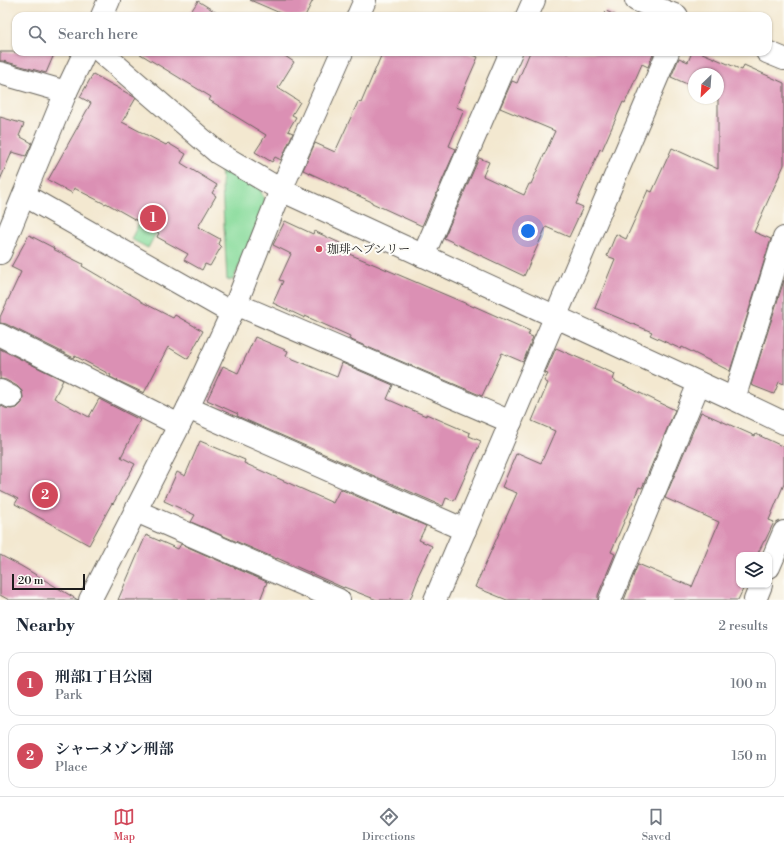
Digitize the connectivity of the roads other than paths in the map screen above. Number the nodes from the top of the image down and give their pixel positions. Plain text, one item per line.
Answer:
1 (109, 0) edge
2 (365, 0) edge
3 (534, 0) edge
4 (636, 0) edge
5 (669, 9) edge
6 (104, 12) edge
7 (360, 12) edge
8 (529, 12) edge
9 (772, 54) edge
10 (83, 56) edge
11 (106, 56) edge
12 (340, 56) edge
13 (510, 56) edge
14 (666, 56) edge
15 (784, 59) edge
16 (0, 73) edge
17 (66, 92) junction
18 (281, 190) junction
19 (24, 195) junction
20 (4, 232) edge
21 (784, 238) edge
22 (0, 253) edge
23 (423, 256) junction
24 (776, 294) edge
25 (234, 308) junction
26 (555, 317) junction
27 (0, 335) edge
28 (699, 383) junction
29 (734, 399) junction
30 (184, 416) junction
31 (511, 422) junction
32 (784, 423) edge
33 (136, 511) junction
34 (465, 530) junction
35 (784, 532) edge
36 (772, 560) edge
37 (760, 588) edge
38 (90, 600) edge
39 (339, 600) edge
40 (435, 600) edge
41 (610, 600) edge
42 (755, 600) edge

1 - 6 street
2 - 7 street
3 - 8 street
4 - 5 street
9 - 15 street
10 - 17 street
11 - 18 street
12 - 18 street
13 - 23 street
14 - 26 street
16 - 17 street
17 - 19 street
18 - 23 street
18 - 25 street
19 - 20 street
19 - 25 street
20 - 22 street
21 - 24 street
23 - 26 street
24 - 29 street
25 - 30 street
25 - 31 street
26 - 28 street
26 - 31 street
27 - 30 street
28 - 29 street
28 - 41 street
29 - 32 street
30 - 33 street
30 - 34 street
31 - 34 street
33 - 38 street
33 - 39 street
34 - 40 street
35 - 36 street
37 - 42 street

